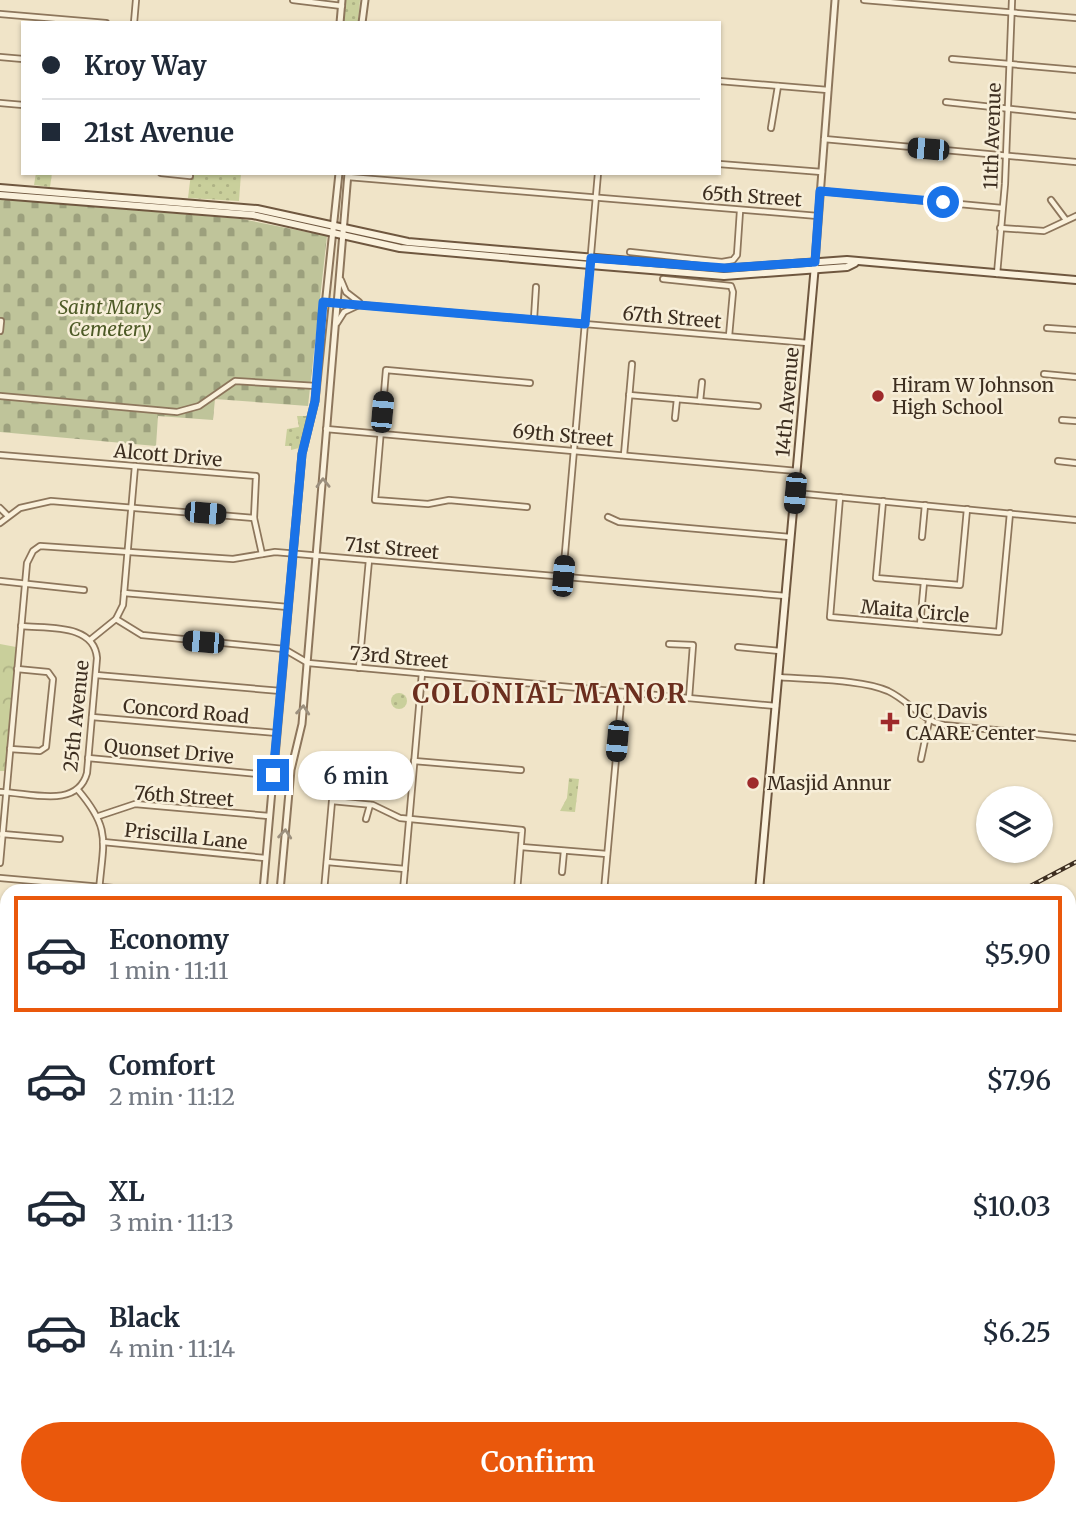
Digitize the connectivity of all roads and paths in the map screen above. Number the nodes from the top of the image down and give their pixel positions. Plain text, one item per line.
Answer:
1 (135, 0) edge
2 (293, 0) edge
3 (365, 0) edge
4 (835, 0) edge
5 (864, 0) edge
6 (1012, 0) edge
7 (342, 3) edge
8 (1011, 13) junction
9 (0, 14) edge
10 (1076, 18) edge
11 (32, 20) edge
12 (57, 21) edge
13 (134, 21) edge
14 (340, 21) edge
15 (362, 21) edge
16 (0, 57) edge
17 (21, 59) edge
18 (952, 59) dead end
19 (1009, 65) junction
20 (1076, 70) edge
21 (721, 81) edge
22 (778, 86) junction
23 (828, 90) junction
24 (946, 102) dead end
25 (0, 103) edge
26 (21, 105) edge
27 (1006, 111) junction
28 (1076, 116) edge
29 (771, 128) dead end
30 (824, 139) junction
31 (1006, 156) junction
32 (1076, 162) edge
33 (721, 164) edge
34 (822, 172) junction
35 (180, 175) edge
36 (339, 175) edge
37 (348, 175) edge
38 (598, 175) edge
39 (190, 176) dead end
40 (0, 188) edge
41 (820, 191) junction
42 (0, 195) edge
43 (596, 199) junction
44 (1051, 200) dead end
45 (1002, 208) junction
46 (740, 211) junction
47 (818, 216) junction
48 (1076, 216) edge
49 (1066, 220) junction
50 (1000, 228) junction
51 (334, 229) junction
52 (342, 231) junction
53 (630, 252) dead end
54 (591, 261) junction
55 (815, 265) junction
56 (997, 274) junction
57 (340, 276) junction
58 (663, 279) dead end
59 (1076, 280) edge
60 (537, 287) dead end
61 (323, 302) junction
62 (337, 303) junction
63 (366, 304) junction
64 (534, 319) junction
65 (1, 321) edge
66 (585, 324) junction
67 (335, 327) junction
68 (1047, 328) dead end
69 (1076, 330) edge
70 (0, 331) edge
71 (729, 336) junction
72 (808, 343) junction
73 (632, 364) dead end
74 (1044, 374) dead end
75 (1076, 377) edge
76 (702, 382) dead end
77 (530, 383) dead end
78 (316, 386) junction
79 (629, 395) junction
80 (0, 396) edge
81 (677, 399) junction
82 (700, 401) junction
83 (758, 406) dead end
84 (675, 418) dead end
85 (1062, 419) dead end
86 (1076, 421) edge
87 (327, 429) junction
88 (380, 433) junction
89 (574, 451) junction
90 (0, 455) edge
91 (624, 455) junction
92 (1058, 461) dead end
93 (1076, 463) edge
94 (135, 466) junction
95 (797, 471) junction
96 (795, 493) junction
97 (840, 497) junction
98 (883, 501) junction
99 (925, 505) junction
100 (131, 507) junction
101 (527, 507) dead end
102 (0, 508) edge
103 (967, 509) junction
104 (1010, 513) junction
105 (8, 516) junction
106 (254, 517) junction
107 (608, 517) dead end
108 (1076, 520) edge
109 (0, 523) edge
110 (791, 537) junction
111 (922, 537) dead end
112 (128, 550) junction
113 (293, 553) junction
114 (262, 554) junction
115 (318, 556) junction
116 (369, 560) junction
117 (563, 576) junction
118 (0, 581) edge
119 (924, 582) junction
120 (25, 584) junction
121 (84, 590) dead end
122 (124, 593) junction
123 (786, 596) junction
124 (288, 607) junction
125 (116, 619) junction
126 (920, 625) junction
127 (21, 626) junction
128 (90, 640) junction
129 (669, 643) dead end
130 (738, 648) dead end
131 (285, 649) junction
132 (781, 651) junction
133 (308, 663) junction
134 (359, 668) junction
135 (17, 669) junction
136 (422, 673) junction
137 (96, 675) junction
138 (779, 677) junction
139 (281, 691) junction
140 (622, 692) junction
141 (689, 698) junction
142 (777, 706) junction
143 (92, 717) junction
144 (929, 721) junction
145 (277, 733) junction
146 (1076, 738) edge
147 (10, 749) junction
148 (88, 758) junction
149 (921, 759) dead end
150 (414, 761) junction
151 (521, 770) dead end
152 (273, 775) junction
153 (290, 776) junction
154 (78, 790) junction
155 (3, 792) edge
156 (369, 804) junction
157 (99, 816) junction
158 (269, 816) junction
159 (409, 819) junction
160 (366, 820) dead end
161 (1, 834) edge
162 (61, 839) dead end
163 (103, 842) junction
164 (521, 847) junction
165 (564, 851) junction
166 (607, 854) junction
167 (265, 858) junction
168 (327, 862) junction
169 (0, 863) edge
170 (405, 869) junction
171 (562, 872) dead end
172 (0, 877) edge
173 (58, 884) edge
174 (99, 884) edge
175 (263, 884) edge
176 (281, 884) edge
177 (325, 884) edge
178 (404, 884) edge
179 (518, 884) edge
180 (605, 884) edge
181 (760, 884) edge

1 - 13 street
2 - 7 street
3 - 15 street
4 - 23 street, 14th Avenue
5 - 8 street
6 - 8 street, 11th Avenue
7 - 14 street
8 - 10 street
8 - 19 street, 11th Avenue
9 - 11 street
11 - 12 street
16 - 17 street
18 - 19 street
19 - 20 street
19 - 27 street, 11th Avenue
21 - 22 street
22 - 23 street
22 - 29 street
23 - 30 street, 14th Avenue
24 - 27 street
25 - 26 street
27 - 28 street
27 - 31 street, 11th Avenue
30 - 31 street
30 - 34 street, 14th Avenue
31 - 32 street
31 - 45 street, 11th Avenue
33 - 34 street
34 - 41 street, 14th Avenue
35 - 39 street
36 - 51 street
37 - 43 street, 65th Street
37 - 52 street
38 - 43 street
40 - 51 main road
41 - 45 street
41 - 47 street, 14th Avenue
42 - 51 main road
43 - 46 street, 65th Street
43 - 54 street
44 - 49 street
45 - 50 street, 11th Avenue
46 - 47 street, 65th Street
46 - 53 street
47 - 55 street, 14th Avenue
48 - 49 street
49 - 50 street
50 - 56 street, 11th Avenue
51 - 52 main road
51 - 61 street
52 - 54 main road
52 - 57 street
54 - 55 main road
54 - 66 street
55 - 56 main road
55 - 72 main road, 14th Avenue
56 - 59 main road
57 - 62 street
57 - 63 street
58 - 71 street
60 - 64 street
61 - 62 street, 67th Street
61 - 78 street
62 - 63 street, 67th Street
62 - 67 street
63 - 64 street, 67th Street
63 - 67 street
64 - 66 street, 67th Street
65 - 70 street
66 - 71 street, 67th Street
66 - 89 street
67 - 87 street
68 - 69 street
71 - 72 street, 67th Street
72 - 95 main road, 14th Avenue
73 - 79 street
74 - 75 street
76 - 82 street
77 - 88 street
78 - 80 street
78 - 113 street
79 - 81 street
79 - 91 street
81 - 82 street
81 - 84 street
82 - 83 street
85 - 86 street
87 - 88 street, 69th Street
115 -> 87 street
88 - 89 street, 69th Street
88 - 101 street
89 - 91 street, 69th Street
89 - 117 street
90 - 94 street, Alcott Drive
91 - 95 street, 69th Street
92 - 93 street
94 - 100 street
94 - 106 street, Alcott Drive
95 - 96 main road, 14th Avenue
96 - 97 street
96 - 110 main road, 14th Avenue
97 - 98 street
97 - 126 street, Maita Circle
98 - 99 street
98 - 119 street
99 - 103 street
99 - 111 street
100 - 105 street
100 - 106 street
100 - 112 street
102 - 105 street
103 - 104 street
103 - 119 street
104 - 108 street
104 - 126 street, Maita Circle
105 - 109 street
106 - 114 street, Alcott Drive
107 - 110 street
110 - 123 main road, 14th Avenue
112 - 114 street, 71st Street
112 - 120 street, 71st Street
112 - 122 street
113 - 114 street, 71st Street
113 - 115 street, 71st Street
113 - 124 street
115 - 116 street, 71st Street
115 - 133 street
116 - 117 street, 71st Street
116 - 134 street
117 - 123 street, 71st Street
118 - 120 street
119 - 126 street
120 - 121 street
120 - 127 street, 71st Street
122 - 124 street
122 - 125 street
123 - 132 main road, 14th Avenue
124 - 131 street
125 - 128 street, 25th Avenue
125 - 131 street, 73rd Street
127 - 128 street
127 - 135 street, 71st Street
128 - 137 street, 25th Avenue
129 - 141 street
130 - 132 street
131 - 133 street, 73rd Street
131 - 139 street
132 - 138 main road, 14th Avenue
133 - 134 street, 73rd Street
153 -> 133 street
134 - 136 street, 73rd Street
135 - 147 street, 71st Street
135 - 147 street
136 - 140 street, 73rd Street
136 - 150 street
137 - 139 street
137 - 143 street, 25th Avenue
138 - 142 main road, 14th Avenue
138 - 144 street
139 - 145 street
140 - 141 street, 73rd Street
140 - 166 street
141 - 142 street, 73rd Street
142 - 181 main road, 14th Avenue
143 - 145 street, Concord Road
143 - 148 street, 25th Avenue
144 - 146 street
144 - 149 street
145 - 152 street
147 - 155 street, 71st Street
148 - 152 street, Quonset Drive
148 - 154 street, 25th Avenue
150 - 151 street
150 - 159 street
152 - 153 street, Quonset Drive
152 - 158 street
176 -> 153 street
154 - 155 street
154 - 157 street, 25th Avenue
155 - 161 street, 71st Street
156 - 159 street
156 - 160 street
156 - 168 street
157 - 158 street, 76th Street
157 - 163 street
158 - 167 street
159 - 164 street
159 - 170 street
161 - 162 street
161 - 169 street, 71st Street
163 - 167 street, Priscilla Lane
163 - 174 street
164 - 165 street
164 - 179 street
165 - 166 street
165 - 171 street
166 - 180 street
167 - 175 street
168 - 170 street
168 - 177 street
170 - 178 street
172 - 173 street

